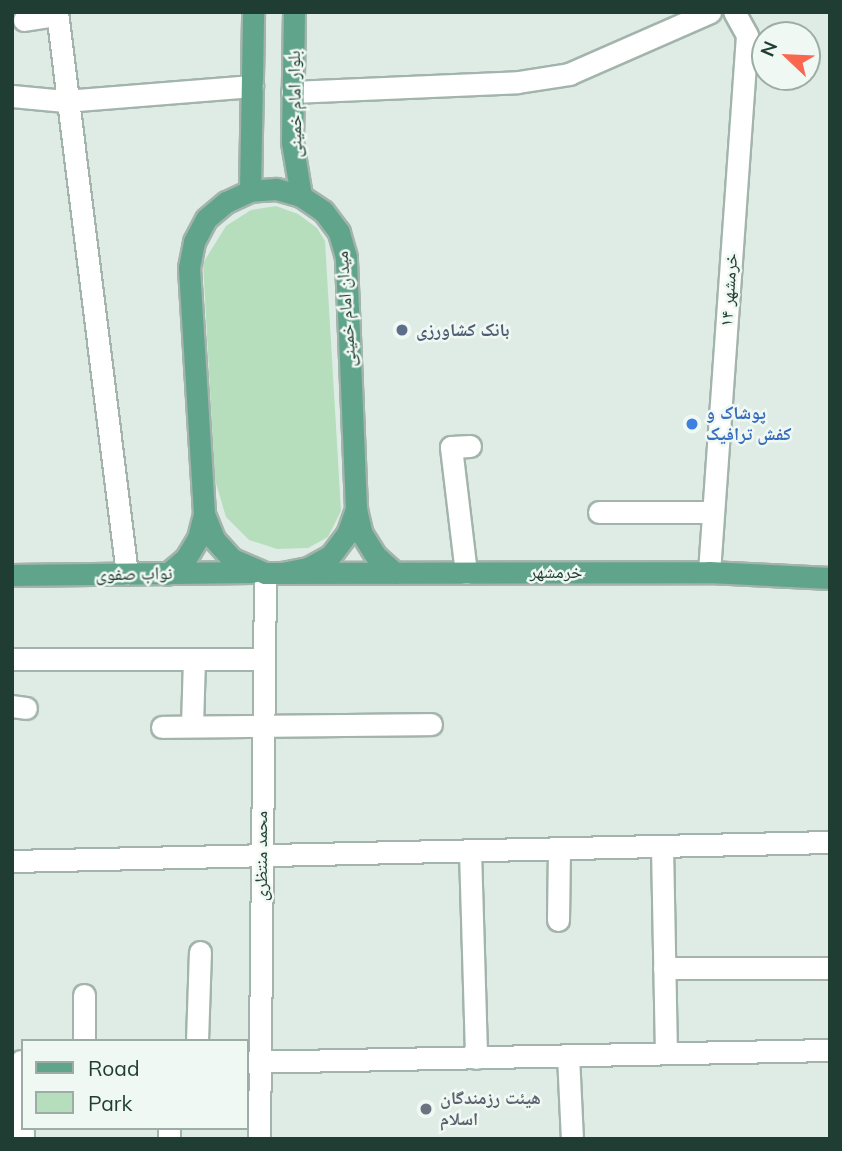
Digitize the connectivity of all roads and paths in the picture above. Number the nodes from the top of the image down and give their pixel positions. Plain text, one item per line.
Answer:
1 (253, 12) edge
2 (293, 12) edge
3 (710, 12) edge
4 (734, 12) edge
5 (57, 13) edge
6 (24, 20) dead end
7 (252, 86) junction
8 (292, 92) junction
9 (12, 96) edge
10 (65, 101) junction
11 (250, 191) junction
12 (301, 196) junction
13 (470, 446) dead end
14 (356, 509) junction
15 (599, 512) dead end
16 (713, 512) junction
17 (204, 514) junction
18 (709, 572) junction
19 (267, 573) junction
20 (395, 573) junction
21 (466, 573) junction
22 (127, 574) junction
23 (167, 574) junction
24 (12, 575) edge
25 (830, 578) edge
26 (12, 659) edge
27 (194, 659) junction
28 (262, 659) junction
29 (262, 724) junction
30 (431, 724) dead end
31 (192, 726) junction
32 (162, 727) dead end
33 (830, 842) edge
34 (662, 846) junction
35 (559, 849) junction
36 (470, 851) junction
37 (261, 856) junction
38 (12, 861) edge
39 (558, 920) dead end
40 (201, 952) dead end
41 (664, 968) junction
42 (830, 968) edge
43 (83, 995) dead end
44 (84, 1039) edge
45 (197, 1039) edge
46 (830, 1050) edge
47 (666, 1054) junction
48 (568, 1055) junction
49 (475, 1058) junction
50 (19, 1061) edge
51 (253, 1062) edge
52 (21, 1100) edge
53 (259, 1139) edge
54 (572, 1139) edge

1 - 7 main road
2 - 8 main road, بلوار امام خمینی
3 - 8 street
4 - 16 street, خرمشهر ۱۴
5 - 6 street
5 - 10 street
7 - 10 street
7 - 11 main road
8 - 12 main road, بلوار امام خمینی
9 - 10 street
10 - 22 street
11 - 12 main road, میدان امام خمینی
11 - 17 main road, میدان امام خمینی
12 - 14 main road, میدان امام خمینی
13 - 21 street
14 - 19 main road, میدان امام خمینی
14 - 20 main road
15 - 16 street
16 - 18 street, خرمشهر ۱۴
17 - 19 main road, میدان امام خمینی
17 - 23 main road
18 - 21 main road, خرمشهر
18 - 25 main road, خرمشهر
19 - 20 main road, خرمشهر
19 - 23 main road, نواب صفوی
19 - 28 street, محمد منتظری
20 - 21 main road, خرمشهر
22 - 23 main road, نواب صفوی
22 - 24 main road, نواب صفوی
26 - 27 street
27 - 28 street
27 - 31 street
28 - 29 street, محمد منتظری
29 - 30 street
29 - 31 street
29 - 37 street, محمد منتظری
31 - 32 street
33 - 34 street
34 - 35 street
34 - 41 street
35 - 36 street
35 - 39 street
36 - 37 street
36 - 49 street
37 - 38 street
37 - 51 street, محمد منتظری
40 - 45 street
41 - 42 street
41 - 47 street
43 - 44 street
46 - 47 street
47 - 48 street
48 - 49 street
48 - 54 street
49 - 51 street
50 - 52 street
51 - 53 street, محمد منتظری

